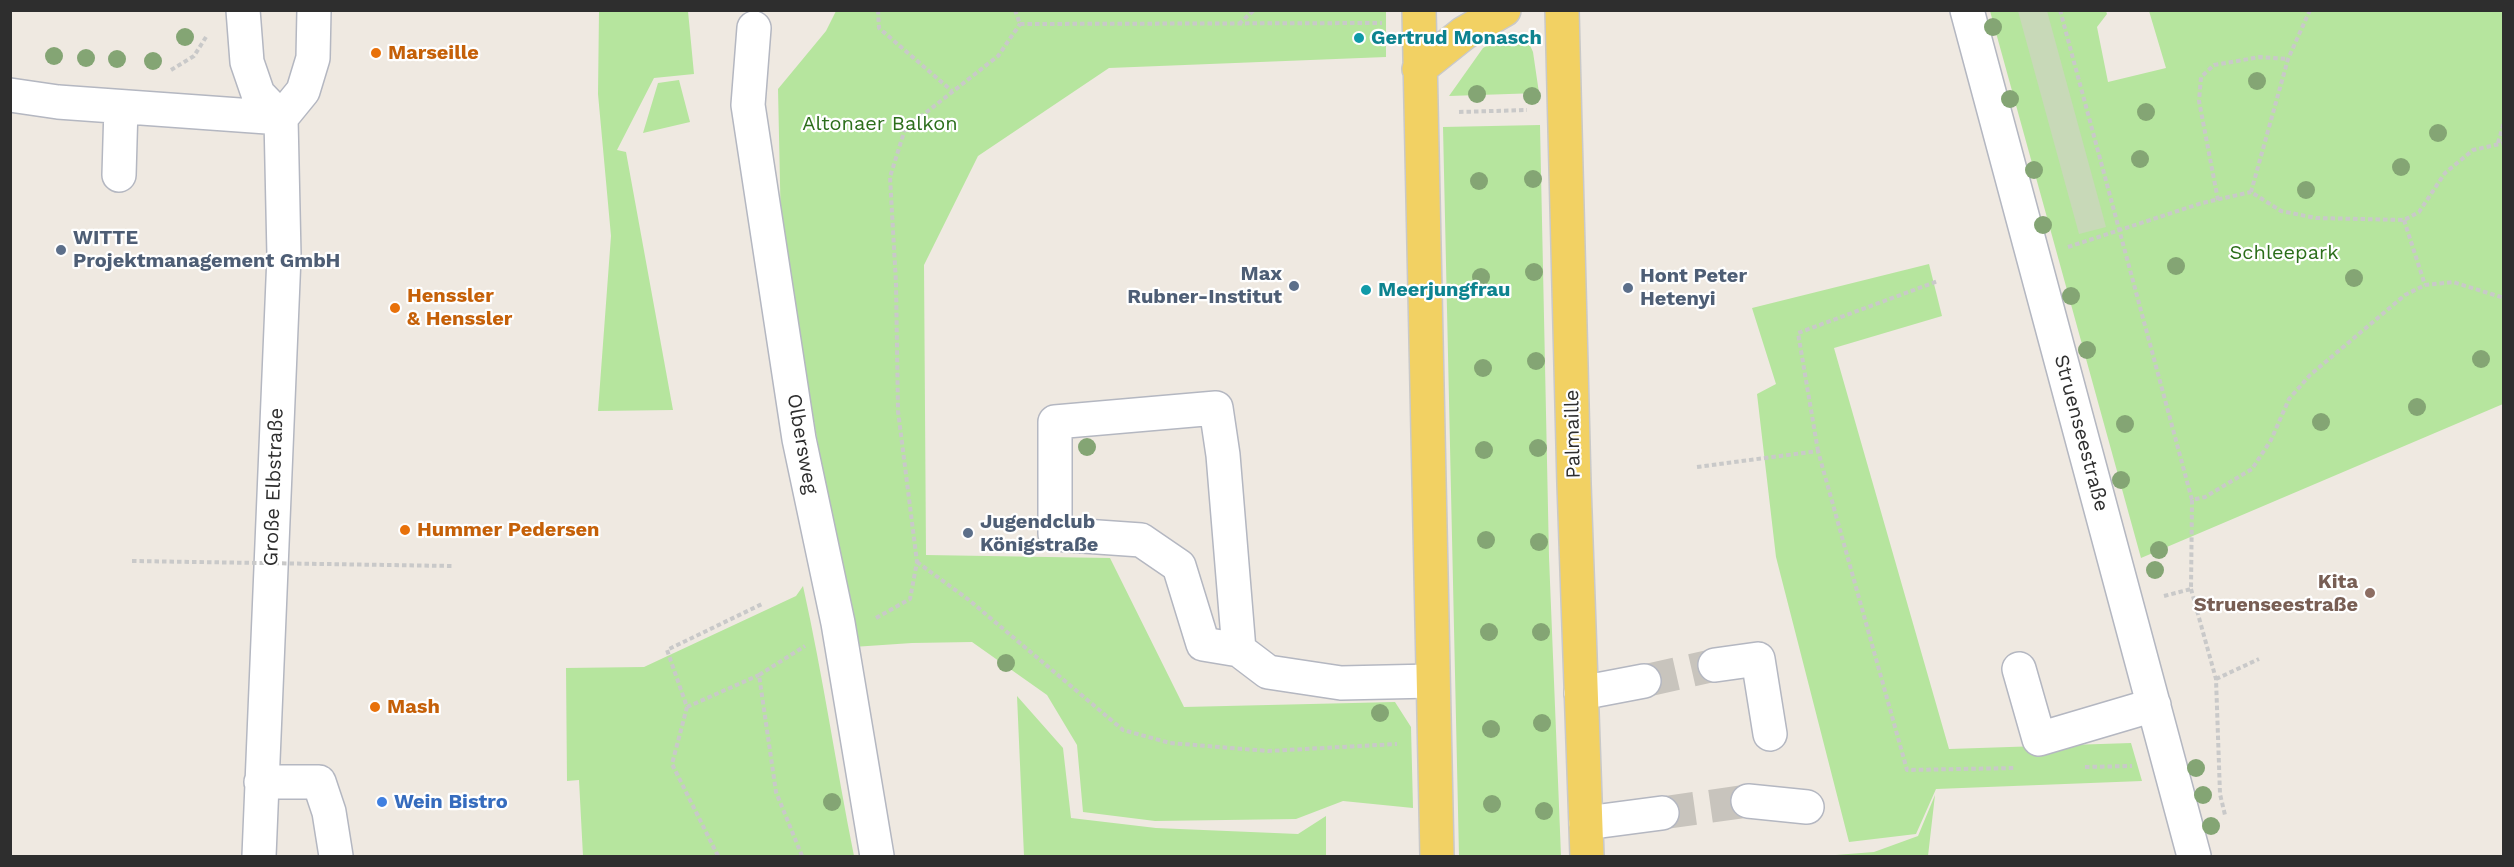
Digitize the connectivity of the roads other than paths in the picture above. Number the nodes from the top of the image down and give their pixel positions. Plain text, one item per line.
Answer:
1 (243, 10) edge
2 (314, 10) edge
3 (1419, 10) edge
4 (1504, 10) edge
5 (1562, 10) edge
6 (1967, 10) edge
7 (754, 28) dead end
8 (1419, 69) junction
9 (10, 95) edge
10 (121, 107) junction
11 (280, 118) junction
12 (119, 175) dead end
13 (1239, 650) junction
14 (1715, 664) tunnel mouth
15 (2019, 669) dead end
16 (1432, 681) junction
17 (1644, 681) tunnel mouth
18 (1581, 693) junction
19 (2154, 705) junction
20 (1770, 734) dead end
21 (261, 782) junction
22 (1748, 801) tunnel mouth
23 (1807, 807) dead end
24 (1662, 813) tunnel mouth
25 (1586, 823) junction
26 (259, 856) edge
27 (336, 856) edge
28 (877, 856) edge
29 (1437, 856) edge
30 (1587, 856) edge
31 (2194, 856) edge

1 - 11 street
2 - 11 street
3 - 8 main road
4 - 8 main road
5 - 18 main road, Palmaille
6 - 19 street, Struenseestraße
7 - 28 street, Olbersweg
8 - 16 main road
9 - 10 street
10 - 11 street
10 - 12 street
11 - 21 street, Große Elbstraße
13 - 13 street
13 - 16 street
14 - 20 street
15 - 19 street
16 - 29 main road
17 - 18 street
18 - 25 main road, Palmaille
19 - 31 street, Struenseestraße
21 - 26 street, Große Elbstraße
21 - 27 street
22 - 23 street
24 - 25 street
25 - 30 main road, Palmaille

